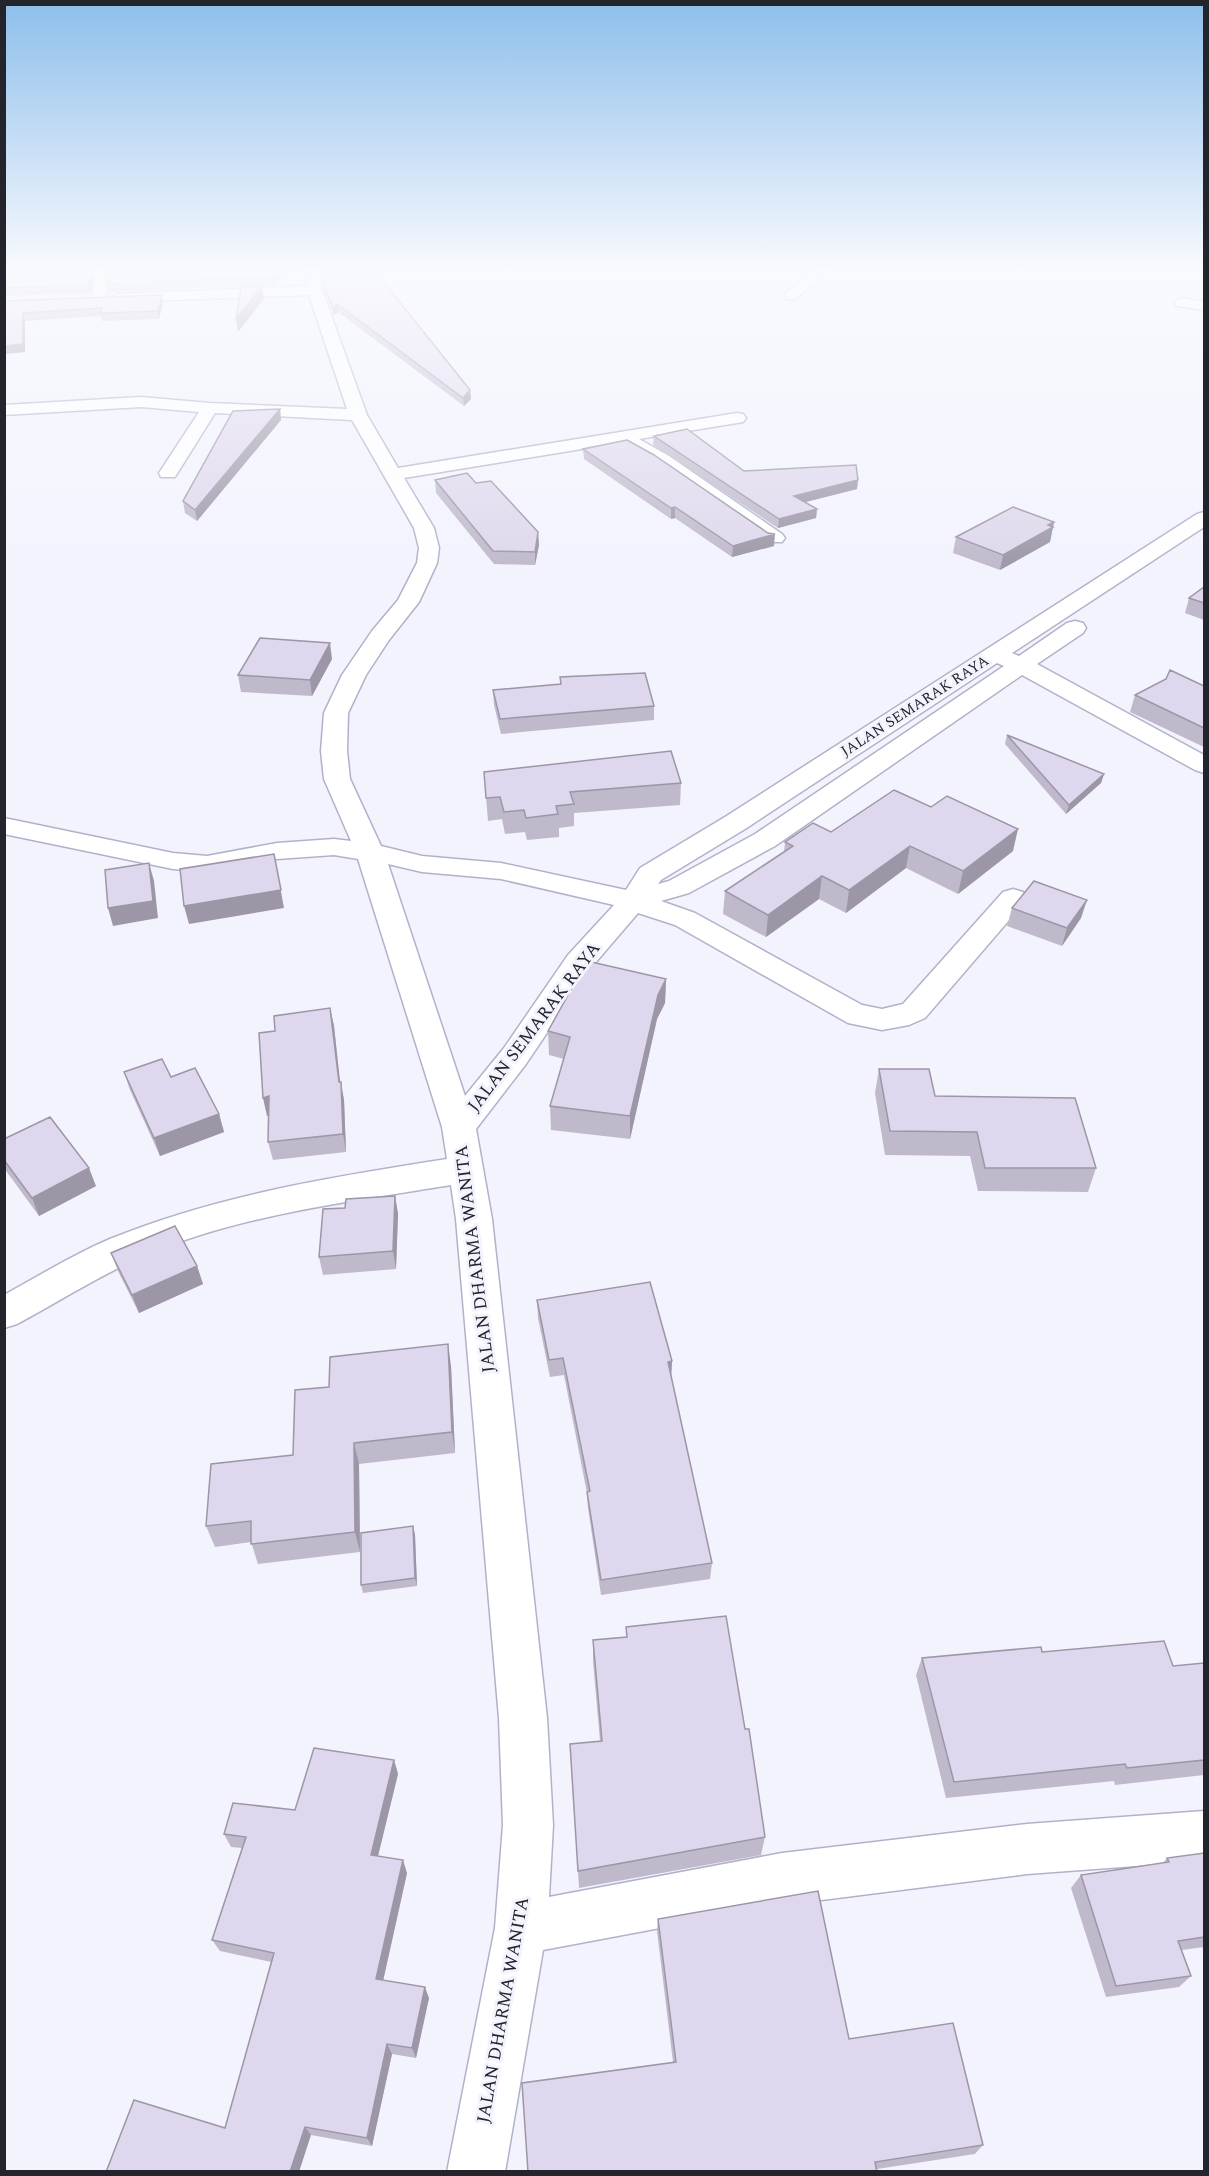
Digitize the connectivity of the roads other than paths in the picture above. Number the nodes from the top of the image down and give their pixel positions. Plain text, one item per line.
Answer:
1 (344, 372) edge
2 (210, 408) junction
3 (4, 410) edge
4 (358, 415) junction
5 (737, 418) dead end
6 (624, 438) junction
7 (168, 473) dead end
8 (394, 474) junction
9 (1204, 518) edge
10 (775, 538) edge
11 (1204, 538) edge
12 (994, 654) junction
13 (1021, 665) junction
14 (1204, 765) edge
15 (4, 826) edge
16 (370, 852) junction
17 (1013, 898) dead end
18 (634, 900) junction
19 (459, 1127) junction
20 (466, 1169) junction
21 (4, 1313) edge
22 (1204, 1836) edge
23 (521, 1928) junction
24 (476, 2172) edge

1 - 4 street, JALAN DHARMA WANITA
2 - 3 street
2 - 4 street
2 - 7 street
4 - 8 street, JALAN DHARMA WANITA
5 - 6 street
6 - 8 street
6 - 10 street
8 - 16 street, JALAN DHARMA WANITA
9 - 12 street, JALAN SEMARAK RAYA
11 - 13 street, JALAN SEMARAK RAYA
12 - 13 street
12 - 18 street, JALAN SEMARAK RAYA
13 - 14 street
13 - 18 street, JALAN SEMARAK RAYA
15 - 16 street
16 - 18 street
16 - 19 street, JALAN DHARMA WANITA
17 - 18 street
18 - 19 street, JALAN SEMARAK RAYA
19 - 20 street, JALAN DHARMA WANITA
20 - 21 street
20 - 23 street, JALAN DHARMA WANITA
22 - 23 street
23 - 24 street, JALAN DHARMA WANITA

